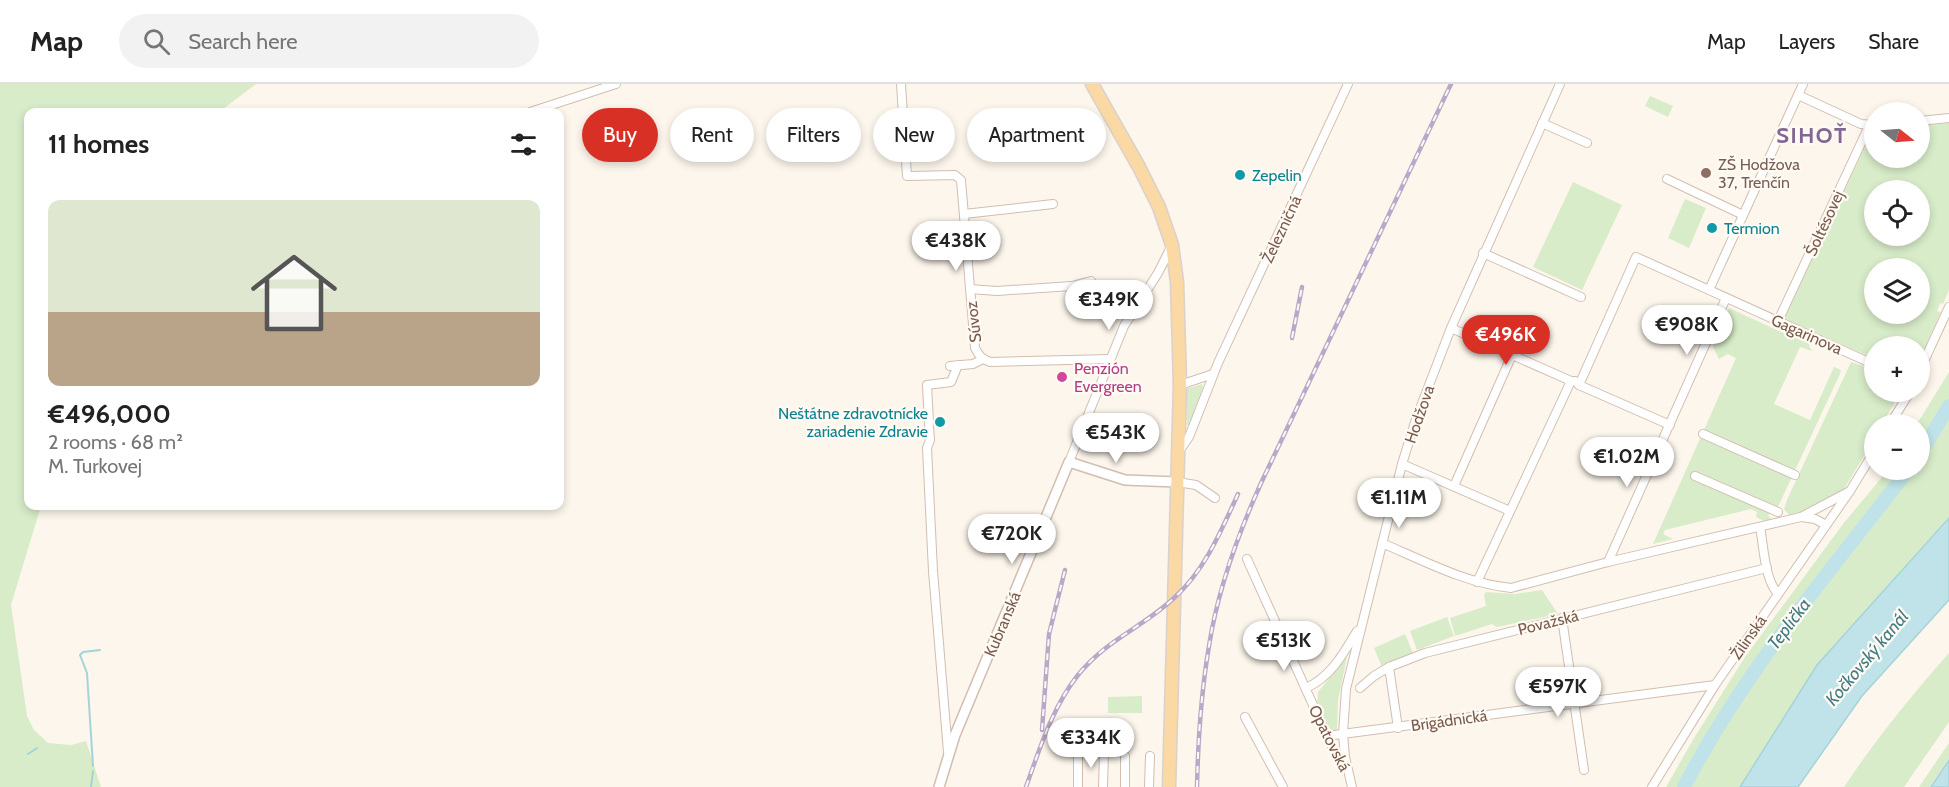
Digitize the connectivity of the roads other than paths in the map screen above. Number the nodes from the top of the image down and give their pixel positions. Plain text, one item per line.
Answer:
1 (616, 84) edge
2 (902, 84) edge
3 (1092, 84) edge
4 (1348, 84) edge
5 (1560, 84) edge
6 (1803, 84) edge
7 (1798, 95) junction
8 (542, 108) edge
9 (1949, 118) edge
10 (1930, 120) edge
11 (1542, 123) junction
12 (1864, 124) edge
13 (1864, 142) edge
14 (1587, 143) dead end
15 (1667, 179) dead end
16 (1053, 204) dead end
17 (964, 214) junction
18 (1743, 215) junction
19 (1172, 245) junction
20 (1483, 253) junction
21 (1091, 281) dead end
22 (970, 289) junction
23 (1709, 290) junction
24 (1581, 297) dead end
25 (1726, 298) junction
26 (1949, 307) edge
27 (1778, 321) junction
28 (1450, 328) junction
29 (1930, 348) edge
30 (1512, 355) junction
31 (982, 359) junction
32 (1110, 359) junction
33 (1864, 360) edge
34 (1213, 374) junction
35 (1575, 383) junction
36 (1180, 385) junction
37 (1670, 425) junction
38 (1703, 434) dead end
39 (1179, 451) junction
40 (1069, 462) junction
41 (1402, 464) junction
42 (1864, 468) edge
43 (1795, 475) dead end
44 (1695, 476) dead end
45 (1178, 482) junction
46 (1454, 486) junction
47 (1850, 491) junction
48 (1215, 498) dead end
49 (1510, 511) junction
50 (1778, 512) dead end
51 (1801, 517) junction
52 (1826, 525) junction
53 (1760, 527) junction
54 (1382, 543) junction
55 (1247, 559) dead end
56 (1608, 562) junction
57 (1767, 568) junction
58 (1477, 582) junction
59 (1778, 594) junction
60 (1562, 618) junction
61 (1362, 622) junction
62 (1389, 667) junction
63 (1715, 685) junction
64 (1306, 688) junction
65 (1360, 688) dead end
66 (1573, 703) junction
67 (1245, 717) dead end
68 (1398, 728) junction
69 (1343, 734) junction
70 (1327, 736) junction
71 (1104, 752) dead end
72 (948, 753) junction
73 (1078, 755) dead end
74 (1125, 756) dead end
75 (1150, 756) dead end
76 (1348, 770) junction
77 (1584, 771) dead end
78 (939, 787) edge
79 (1078, 787) edge
80 (1103, 787) edge
81 (1125, 787) edge
82 (1149, 787) edge
83 (1169, 787) edge
84 (1283, 787) edge
85 (1352, 787) edge
86 (1652, 787) edge

1 - 8 street
2 - 17 street, Súvoz
3 - 19 main road
4 - 34 street, Železničná
5 - 11 street, Hodžova
6 - 7 street
7 - 12 street, Šoltésovej
7 - 18 street
9 - 10 street
11 - 14 street
11 - 20 street, Hodžova
13 - 27 street, Šoltésovej
15 - 18 street
16 - 17 street
17 - 22 street, Súvoz
18 - 23 street
19 - 32 street, Kubranská
19 - 36 main road
20 - 24 street
20 - 28 street, Hodžova
21 - 22 street
22 - 31 street, Súvoz
23 - 25 street, Gagarinova
23 - 35 street, Gagarinova
25 - 27 street, Gagarinova
25 - 37 street
26 - 29 street
27 - 33 street, Gagarinova
28 - 30 street
28 - 41 street, Hodžova
30 - 35 street
30 - 46 street
31 - 32 street, Súvoz
31 - 72 street, Súvoz
32 - 40 street, Kubranská
34 - 36 street
34 - 39 street, Železničná
35 - 37 street
35 - 49 street
36 - 39 main road
37 - 56 street
38 - 43 street
39 - 45 main road
40 - 45 street
40 - 72 street, Kubranská
41 - 46 street
41 - 54 street, Hodžova
42 - 47 street
44 - 50 street
45 - 48 street
45 - 83 main road
46 - 49 street
47 - 51 street
47 - 52 street, Žilinská
49 - 58 street
51 - 52 street
51 - 53 street
52 - 59 street, Žilinská
53 - 56 street
53 - 57 street
54 - 58 street
54 - 61 street, Hodžova
55 - 64 street, Opatovská
56 - 58 street
57 - 59 street
57 - 60 street, Považská
59 - 63 street, Žilinská
60 - 62 street, Považská
60 - 66 street
61 - 64 street, Hodžova
61 - 69 street, Hodžova
62 - 65 street, Považská
62 - 68 street
63 - 66 street, Brigádnická
63 - 86 street, Žilinská
64 - 70 street, Opatovská
66 - 68 street, Brigádnická
66 - 77 street
67 - 84 street
68 - 69 street, Brigádnická
69 - 70 street, Brigádnická
69 - 76 street, Hodžova
70 - 76 street, Opatovská
71 - 80 street
72 - 78 street, Kubranská
73 - 79 street
74 - 81 street
75 - 82 street
76 - 85 street, Opatovská

